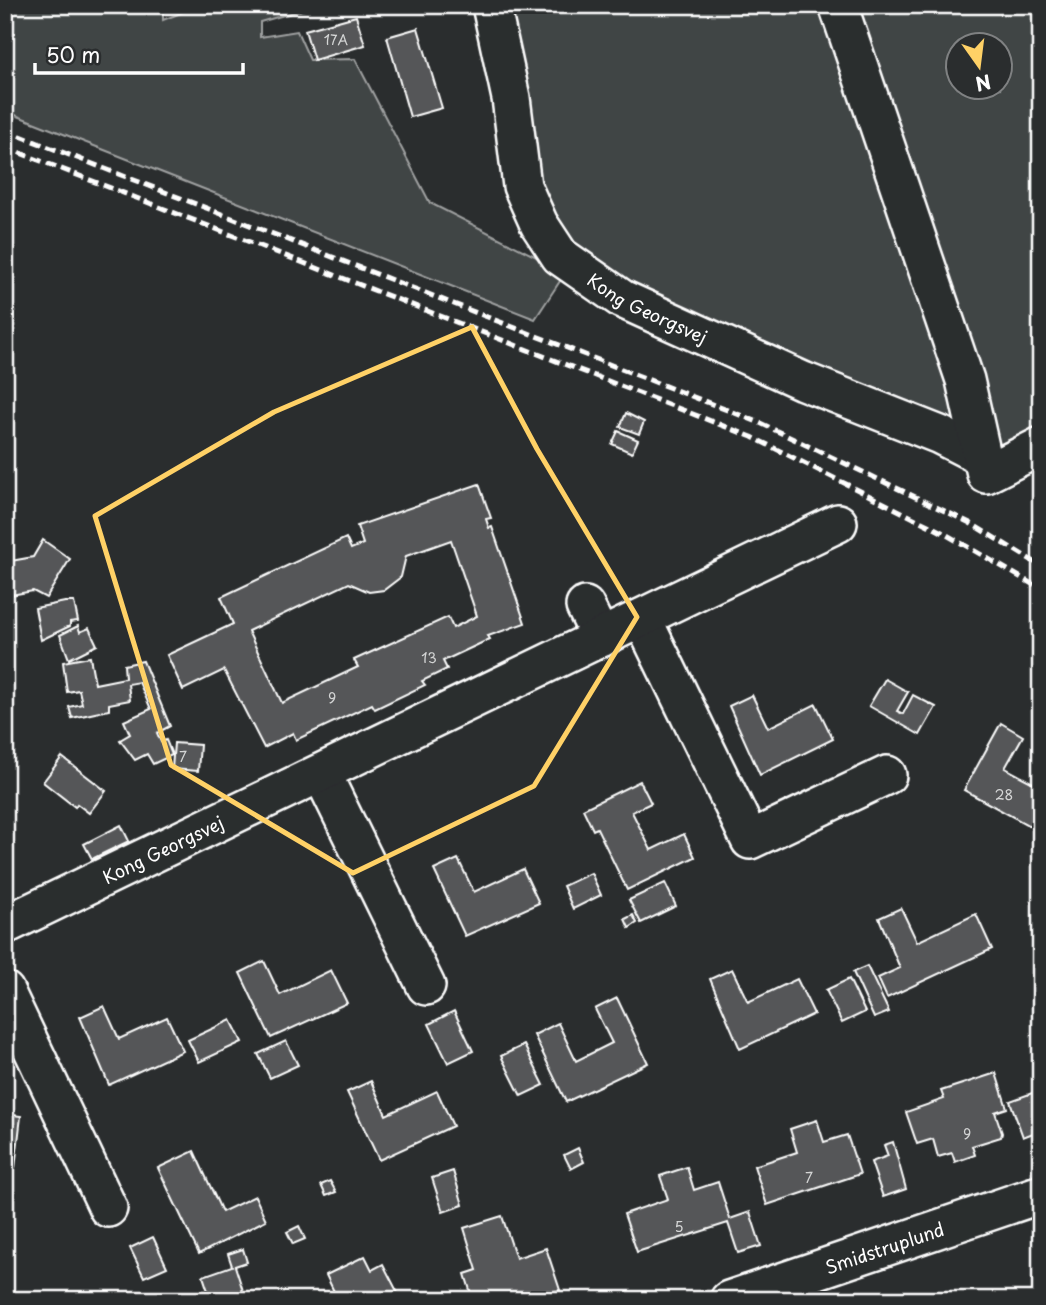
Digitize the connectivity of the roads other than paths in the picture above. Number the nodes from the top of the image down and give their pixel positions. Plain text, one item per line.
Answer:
1 (491, 5) edge
2 (838, 5) edge
3 (1041, 446) edge
4 (982, 457) junction
5 (838, 523) dead end
6 (585, 606) dead end
7 (642, 618) junction
8 (601, 638) junction
9 (322, 774) junction
10 (887, 775) dead end
11 (5, 925) edge
12 (426, 986) dead end
13 (5, 991) edge
14 (1041, 1194) edge
15 (108, 1208) dead end
16 (729, 1300) edge

1 - 4 street, Kong Georgsvej
2 - 4 street
3 - 4 street, Kong Georgsvej
5 - 7 street, Kong Georgsvej
6 - 8 street
7 - 8 street, Kong Georgsvej
7 - 10 street
8 - 9 street, Kong Georgsvej
9 - 11 street, Kong Georgsvej
9 - 12 street
13 - 15 street
14 - 16 street, Smidstruplund

